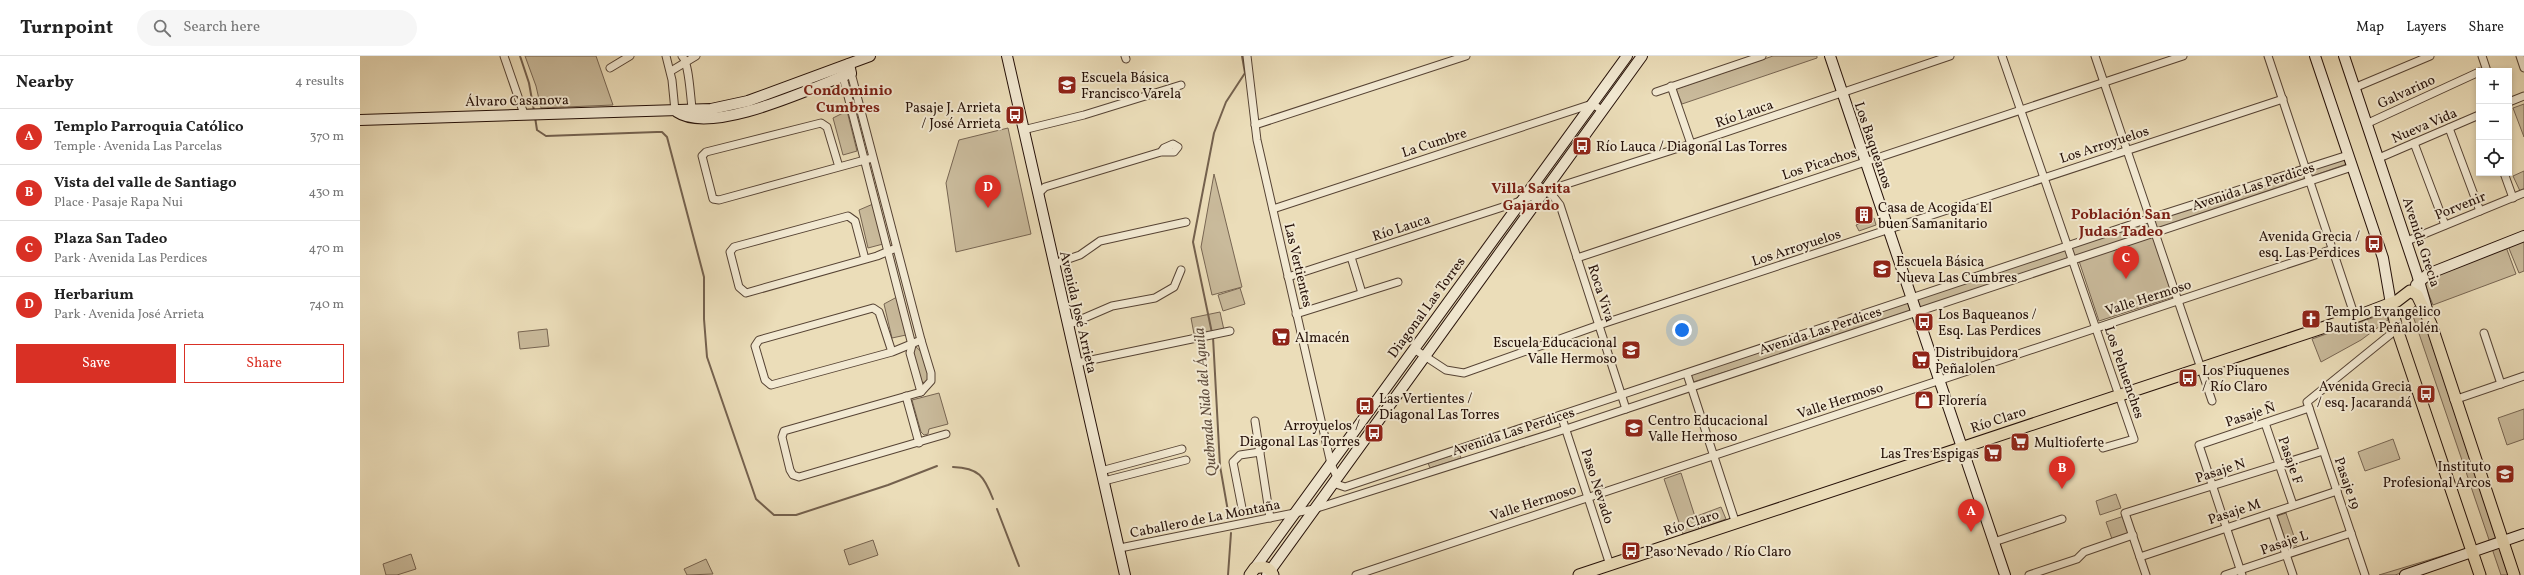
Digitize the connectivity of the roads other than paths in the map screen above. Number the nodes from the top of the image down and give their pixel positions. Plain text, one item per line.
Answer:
1 (504, 56) edge
2 (630, 56) edge
3 (666, 56) edge
4 (696, 56) edge
5 (870, 56) edge
6 (1007, 56) edge
7 (1247, 56) edge
8 (1466, 56) edge
9 (1627, 56) edge
10 (1642, 56) edge
11 (1762, 56) edge
12 (1830, 56) edge
13 (1950, 56) edge
14 (2002, 56) edge
15 (2095, 56) edge
16 (2183, 56) edge
17 (2268, 56) edge
18 (2315, 56) edge
19 (2344, 56) edge
20 (2430, 56) edge
21 (2482, 56) edge
22 (2522, 57) edge
23 (684, 59) edge
24 (849, 66) edge
25 (610, 68) dead end
26 (2484, 68) edge
27 (2524, 68) edge
28 (671, 71) junction
29 (2476, 75) edge
30 (2105, 82) junction
31 (1181, 85) dead end
32 (1671, 86) junction
33 (2354, 88) junction
34 (1656, 92) dead end
35 (1842, 93) junction
36 (2524, 96) edge
37 (2283, 99) junction
38 (2512, 101) edge
39 (1592, 104) junction
40 (1602, 110) junction
41 (2021, 110) junction
42 (675, 111) junction
43 (531, 114) junction
44 (693, 115) junction
45 (2476, 116) edge
46 (360, 120) edge
47 (2366, 124) junction
48 (1254, 125) junction
49 (2449, 128) junction
50 (1024, 130) junction
51 (2414, 143) junction
52 (1691, 144) junction
53 (2128, 151) junction
54 (1161, 152) dead end
55 (2348, 155) junction
56 (872, 158) junction
57 (2379, 158) junction
58 (864, 160) junction
59 (1865, 162) junction
60 (839, 167) junction
61 (2352, 167) junction
62 (2306, 168) junction
63 (2505, 176) edge
64 (2045, 177) junction
65 (1034, 178) junction
66 (1535, 182) junction
67 (2310, 182) junction
68 (1045, 187) junction
69 (1545, 191) junction
70 (2524, 193) edge
71 (2513, 198) junction
72 (1039, 199) junction
73 (1522, 201) junction
74 (1273, 209) junction
75 (2480, 211) junction
76 (2151, 218) junction
77 (1186, 222) dead end
78 (2445, 225) junction
79 (1888, 230) junction
80 (2156, 233) junction
81 (2524, 236) edge
82 (2407, 241) junction
83 (2069, 247) junction
84 (896, 248) junction
85 (2333, 249) junction
86 (889, 252) junction
87 (1351, 257) junction
88 (1577, 258) junction
89 (866, 259) junction
90 (2074, 261) junction
91 (1054, 264) junction
92 (1181, 270) dead end
93 (1288, 278) junction
94 (2419, 281) junction
95 (1398, 282) dead end
96 (2410, 291) junction
97 (1362, 293) junction
98 (1912, 299) junction
99 (2178, 301) junction
100 (2391, 304) junction
101 (1916, 313) junction
102 (1296, 314) junction
103 (2355, 317) junction
104 (2431, 324) junction
105 (1068, 325) junction
106 (1599, 325) junction
107 (2096, 328) junction
108 (2397, 329) junction
109 (1230, 331) dead end
110 (2484, 333) dead end
111 (921, 340) junction
112 (912, 345) junction
113 (1414, 349) junction
114 (892, 352) junction
115 (1423, 356) junction
116 (1077, 363) junction
117 (2201, 369) junction
118 (1686, 374) junction
119 (2524, 376) edge
120 (1940, 381) junction
121 (2501, 384) junction
122 (1691, 387) junction
123 (921, 392) junction
124 (1622, 395) junction
125 (906, 396) junction
126 (2120, 396) junction
127 (2454, 400) junction
128 (2212, 401) dead end
129 (2309, 408) junction
130 (1626, 409) junction
131 (1561, 415) junction
132 (1255, 421) dead end
133 (2265, 423) junction
134 (1566, 429) junction
135 (946, 434) dead end
136 (919, 443) junction
137 (1962, 447) junction
138 (2103, 448) dead end
139 (1182, 449) dead end
140 (2323, 451) junction
141 (1260, 452) junction
142 (1714, 456) junction
143 (1186, 460) dead end
144 (1331, 464) junction
145 (2279, 465) junction
146 (1101, 470) junction
147 (1335, 480) junction
148 (1104, 481) junction
149 (2212, 486) junction
150 (2337, 491) junction
151 (1588, 497) junction
152 (2293, 506) junction
153 (1242, 508) dead end
154 (1314, 509) junction
155 (1295, 513) junction
156 (2272, 513) junction
157 (1270, 518) junction
158 (2062, 519) dead end
159 (1736, 524) junction
160 (2226, 528) junction
161 (2351, 533) junction
162 (2524, 534) edge
163 (2133, 535) junction
164 (1994, 542) junction
165 (2503, 542) junction
166 (1120, 548) junction
167 (2472, 553) junction
168 (2286, 554) junction
169 (2140, 557) junction
170 (1610, 565) junction
171 (1253, 572) edge
172 (2242, 572) edge
173 (1270, 573) edge
174 (1125, 575) edge
175 (1356, 575) edge
176 (1579, 575) edge
177 (2005, 575) edge
178 (2029, 575) edge
179 (2146, 575) edge
180 (2225, 575) edge
181 (2293, 575) edge
182 (2365, 575) edge
183 (2405, 575) edge
184 (2480, 575) edge
185 (2514, 575) edge

1 - 43 street
2 - 25 street
3 - 28 street
4 - 23 street
5 - 24 main road, Álvaro Casanova
6 - 50 main road, Avenida José Arrieta
7 - 48 street, Las Vertientes
8 - 48 street
9 - 39 main road, Diagonal Las Torres
10 - 40 main road, Diagonal Las Torres
11 - 32 street
12 - 35 main road, Los Baqueanos
13 - 35 street, Río Lauca
14 - 41 street, Los Pehuenches
15 - 30 street
16 - 30 street, Los Picachos
17 - 37 street
18 - 55 main road
19 - 33 main road, Avenida Grecia
20 - 33 street
21 - 26 street
22 - 27 street
23 - 28 street
23 - 44 street
24 - 44 main road, Álvaro Casanova
24 - 56 street
24 - 58 street
28 - 42 street
29 - 47 street, Galvarino
30 - 41 street, Los Picachos
30 - 53 street
31 - 50 street
32 - 34 street
32 - 52 street
33 - 47 main road, Avenida Grecia
35 - 52 street, Río Lauca
35 - 59 main road, Los Baqueanos
36 - 38 street
37 - 53 street, Los Arroyuelos
37 - 62 street
39 - 40 street
39 - 66 main road, Diagonal Las Torres
39 - 74 street, La Cumbre
40 - 69 main road, Diagonal Las Torres
41 - 59 street, Los Picachos
41 - 64 street, Los Pehuenches
42 - 43 main road, Álvaro Casanova
42 - 44 main road, Álvaro Casanova
43 - 46 main road, Álvaro Casanova
45 - 49 street, Nueva Vida
47 - 57 main road, Avenida Grecia
48 - 74 street, Las Vertientes
49 - 51 street, Nueva Vida
49 - 75 street
50 - 65 main road, Avenida José Arrieta
51 - 57 street, Nueva Vida
51 - 78 street
52 - 69 street, Río Lauca
53 - 64 street, Los Arroyuelos
53 - 76 street
54 - 68 street
55 - 61 main road
55 - 62 street, Avenida Las Perdices
56 - 58 street
56 - 84 street
57 - 82 main road, Avenida Grecia
58 - 60 street
58 - 86 street
59 - 79 main road, Los Baqueanos
59 - 88 street, Los Picachos
60 - 60 street
61 - 67 street, Avenida Las Perdices
61 - 100 main road
62 - 67 street
62 - 76 street, Avenida Las Perdices
63 - 71 street
64 - 79 street, Los Arroyuelos
64 - 83 street, Los Pehuenches
65 - 68 street
65 - 72 main road, Avenida José Arrieta
66 - 69 street, Roca Viva
66 - 73 main road, Diagonal Las Torres
67 - 80 street, Avenida Las Perdices
67 - 85 street
68 - 72 street
69 - 73 street
69 - 88 street, Roca Viva
69 - 115 main road, Diagonal Las Torres
70 - 71 street, Porvenir
71 - 75 street, Porvenir
72 - 91 main road, Avenida José Arrieta
73 - 87 street, Río Lauca
73 - 113 main road, Diagonal Las Torres
74 - 93 street, Las Vertientes
75 - 78 street, Porvenir
76 - 80 street
76 - 83 street, Avenida Las Perdices
77 - 91 street
78 - 82 street, Porvenir
79 - 98 main road, Los Baqueanos
79 - 106 street, Los Arroyuelos
80 - 90 street, Avenida Las Perdices
80 - 99 street
81 - 94 main road
82 - 94 main road, Avenida Grecia
83 - 90 street, Los Pehuenches
83 - 98 street, Avenida Las Perdices
84 - 86 street
84 - 111 street
85 - 99 street, Valle Hermoso
85 - 103 street
86 - 89 street
86 - 112 street
87 - 93 street, Río Lauca
87 - 97 street
88 - 106 street, Roca Viva
89 - 89 street
90 - 101 street, Avenida Las Perdices
90 - 107 street, Los Pehuenches
91 - 105 main road, Avenida José Arrieta
92 - 105 street
93 - 102 street, Las Vertientes
94 - 96 main road, Río Claro
94 - 104 main road, Avenida Grecia
95 - 97 street
96 - 100 main road, Río Claro
96 - 104 main road
97 - 102 street
98 - 101 main road, Los Baqueanos
98 - 118 street, Avenida Las Perdices
99 - 107 street, Valle Hermoso
99 - 117 street
100 - 103 main road, Río Claro
100 - 108 main road
101 - 120 main road, Los Baqueanos
101 - 122 street, Avenida Las Perdices
102 - 144 street, Las Vertientes
103 - 117 main road, Río Claro
104 - 127 main road, Avenida Grecia
105 - 116 main road, Avenida José Arrieta
106 - 115 street, Los Arroyuelos
106 - 124 street, Roca Viva
107 - 120 street, Valle Hermoso
107 - 126 street, Los Pehuenches
108 - 129 street, Pasaje 19
108 - 167 main road
109 - 116 street
110 - 121 street
111 - 112 street
111 - 123 street
112 - 114 street
112 - 123 street
113 - 115 street, Los Arroyuelos
113 - 144 main road, Diagonal Las Torres
114 - 114 street
115 - 147 main road, Diagonal Las Torres
116 - 146 main road, Avenida José Arrieta
117 - 126 main road, Río Claro
117 - 128 street
118 - 122 street
118 - 124 street, Avenida Las Perdices
119 - 121 street
120 - 137 main road, Los Baqueanos
120 - 142 street, Valle Hermoso
121 - 127 street
122 - 130 street, Avenida Las Perdices
122 - 142 street
123 - 125 street
124 - 130 street, Roca Viva
124 - 131 street, Avenida Las Perdices
125 - 136 street
125 - 136 street
126 - 137 main road, Río Claro
126 - 138 street, Los Pehuenches
127 - 165 main road, Avenida Grecia
129 - 133 street, Pasaje Ñ
129 - 140 street, Pasaje 19
130 - 134 street, Avenida Las Perdices
131 - 134 street, Paso Nevado
131 - 147 street, Avenida Las Perdices
132 - 141 street
133 - 145 street, Pasaje F
133 - 149 street, Pasaje Ñ
134 - 151 street, Paso Nevado
134 - 154 street, Avenida Las Perdices
135 - 136 street
137 - 159 main road, Río Claro
137 - 164 main road, Los Baqueanos
139 - 146 street
140 - 145 street, Pasaje N
140 - 150 street, Pasaje 19
141 - 153 street
141 - 157 street
142 - 151 street, Valle Hermoso
142 - 159 street
143 - 148 street
144 - 147 street, Las Vertientes
144 - 155 main road, Diagonal Las Torres
145 - 149 street, Pasaje N
145 - 152 street, Pasaje F
146 - 148 main road, Avenida José Arrieta
147 - 154 main road, Diagonal Las Torres
148 - 166 main road, Avenida José Arrieta
149 - 160 street
149 - 163 street, Pasaje N
150 - 152 street, Pasaje M
150 - 161 street, Pasaje 19
151 - 170 street, Paso Nevado
151 - 175 street, Valle Hermoso
152 - 156 street, Pasaje M
154 - 155 street, Avenida Las Perdices
154 - 173 main road, Diagonal Las Torres
155 - 157 street, Caballero de La Montaña
155 - 171 main road, Diagonal Las Torres
156 - 160 street, Pasaje M
156 - 168 street
157 - 166 street, Caballero de La Montaña
158 - 164 street
159 - 170 main road, Río Claro
160 - 169 street, Pasaje M
160 - 172 street
161 - 168 street, Pasaje L
161 - 182 street, Pasaje 19
162 - 165 main road
163 - 169 street
163 - 178 street
164 - 177 main road, Los Baqueanos
165 - 167 main road
165 - 185 main road, Avenida Grecia
166 - 174 main road, Avenida José Arrieta
167 - 183 main road
167 - 184 main road
168 - 172 street, Pasaje L
168 - 181 street
169 - 179 street
170 - 176 main road, Río Claro
171 - 173 main road
172 - 180 street, Pasaje L

